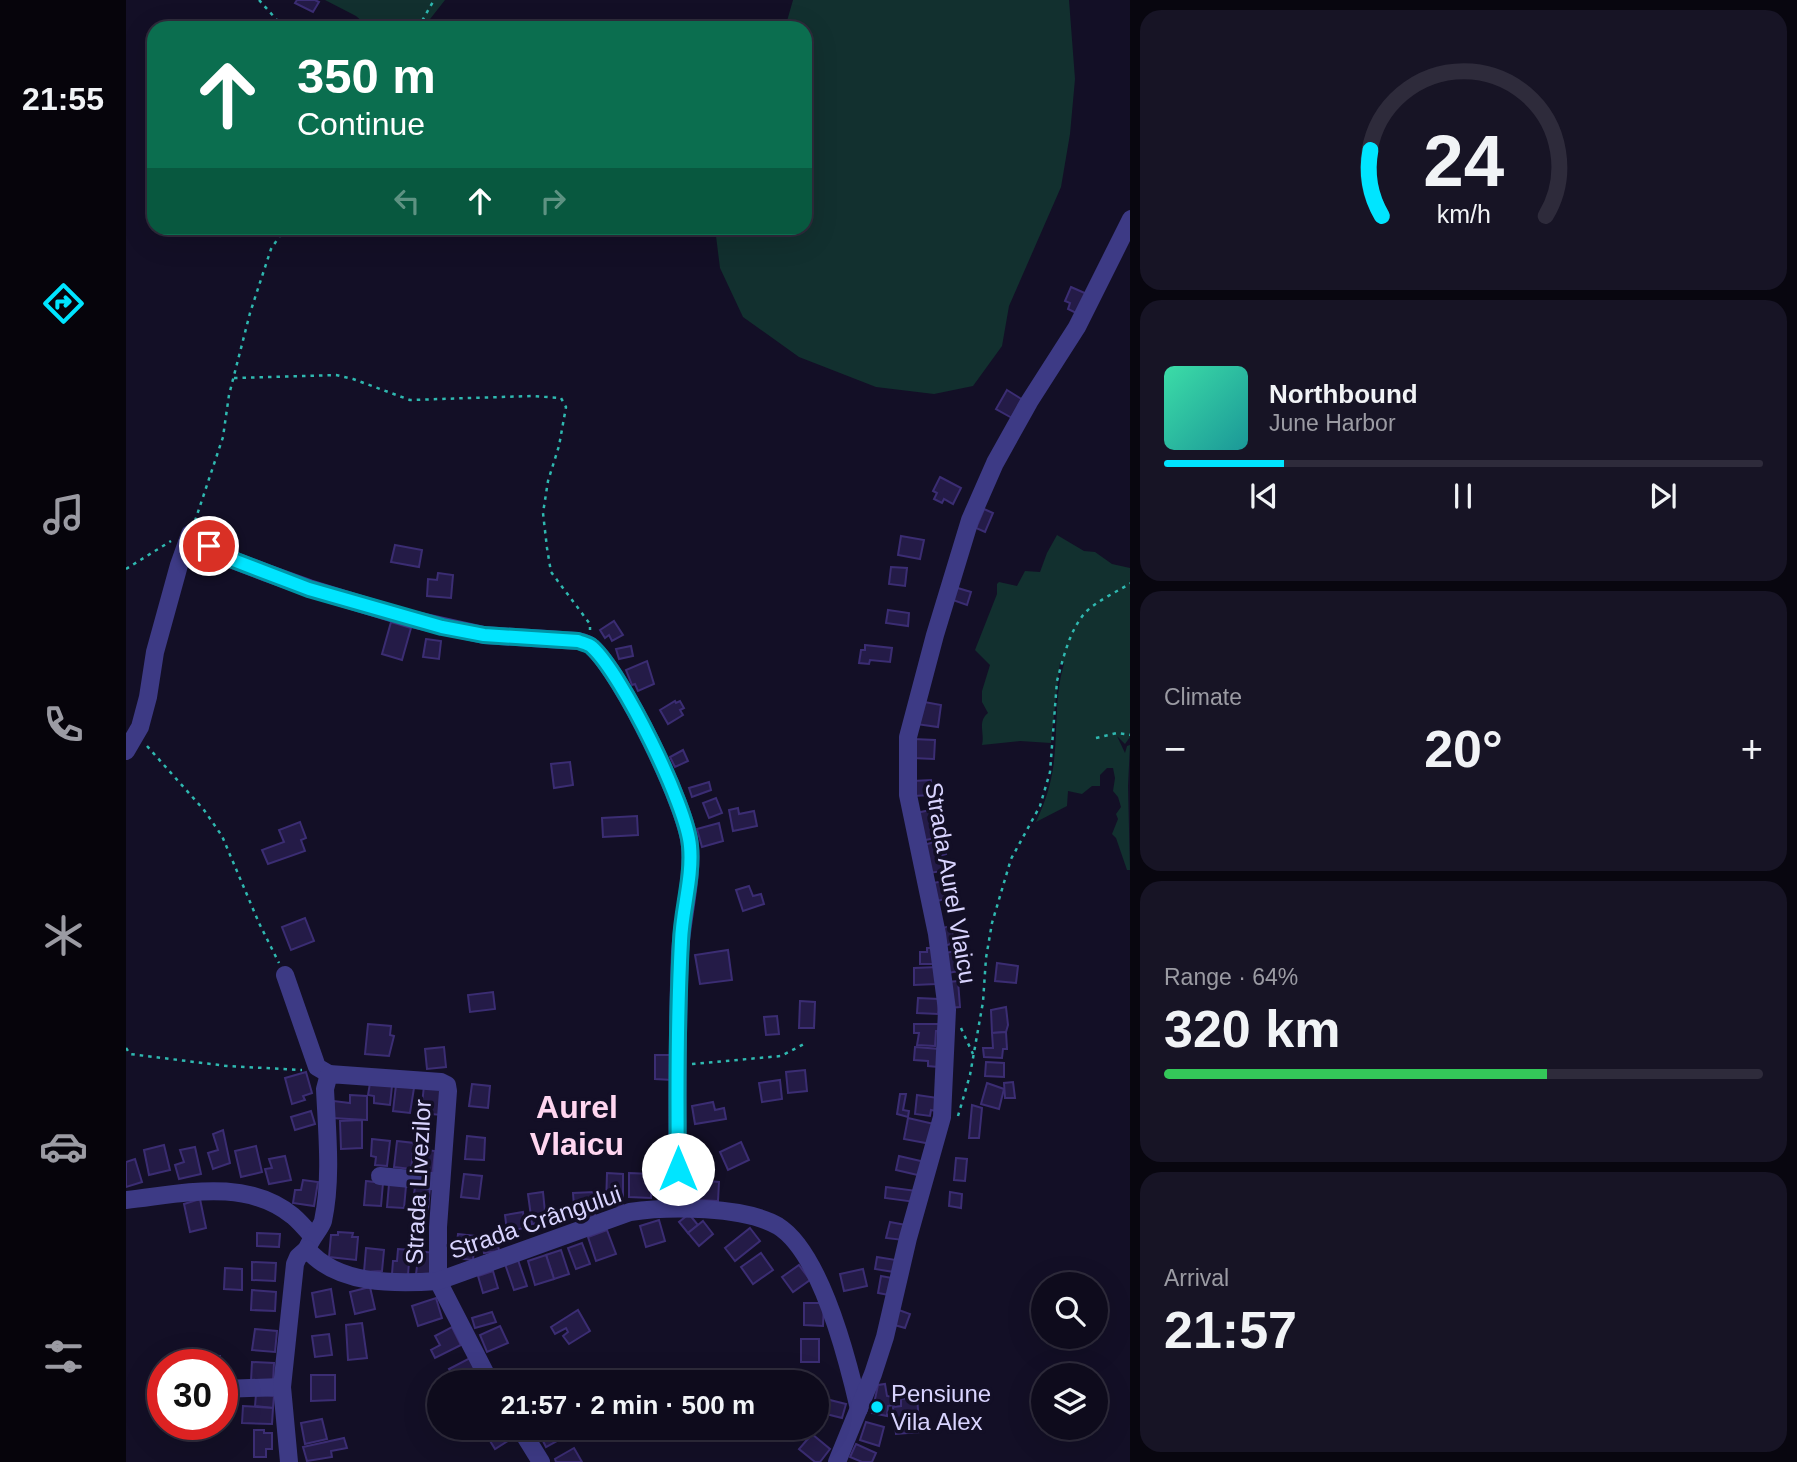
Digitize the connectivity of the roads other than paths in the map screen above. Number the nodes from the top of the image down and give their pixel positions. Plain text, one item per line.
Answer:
1 (1130, 219) edge
2 (126, 751) edge
3 (285, 975) road end
4 (331, 1073) junction
5 (380, 1176) dead end
6 (441, 1182) junction
7 (126, 1200) edge
8 (678, 1207) junction
9 (309, 1242) junction
10 (438, 1281) junction
11 (484, 1370) edge
12 (282, 1387) junction
13 (238, 1388) edge
14 (859, 1409) junction
15 (527, 1440) edge
16 (289, 1462) edge
17 (541, 1462) edge
18 (837, 1462) edge

1 - 14 street, Strada Aurel Vlaicu
2 - 8 street
3 - 4 street
4 - 6 street, Strada Livezilor
4 - 9 street
5 - 6 street
6 - 10 street, Strada Livezilor
7 - 9 street, Strada Crângului
8 - 10 street, Strada Crângului
8 - 14 street, Strada Crângului
9 - 10 street, Strada Crângului
9 - 12 street
10 - 11 street, Strada Livezilor
12 - 13 street
12 - 16 street
14 - 18 street, Strada Aurel Vlaicu
15 - 17 street

